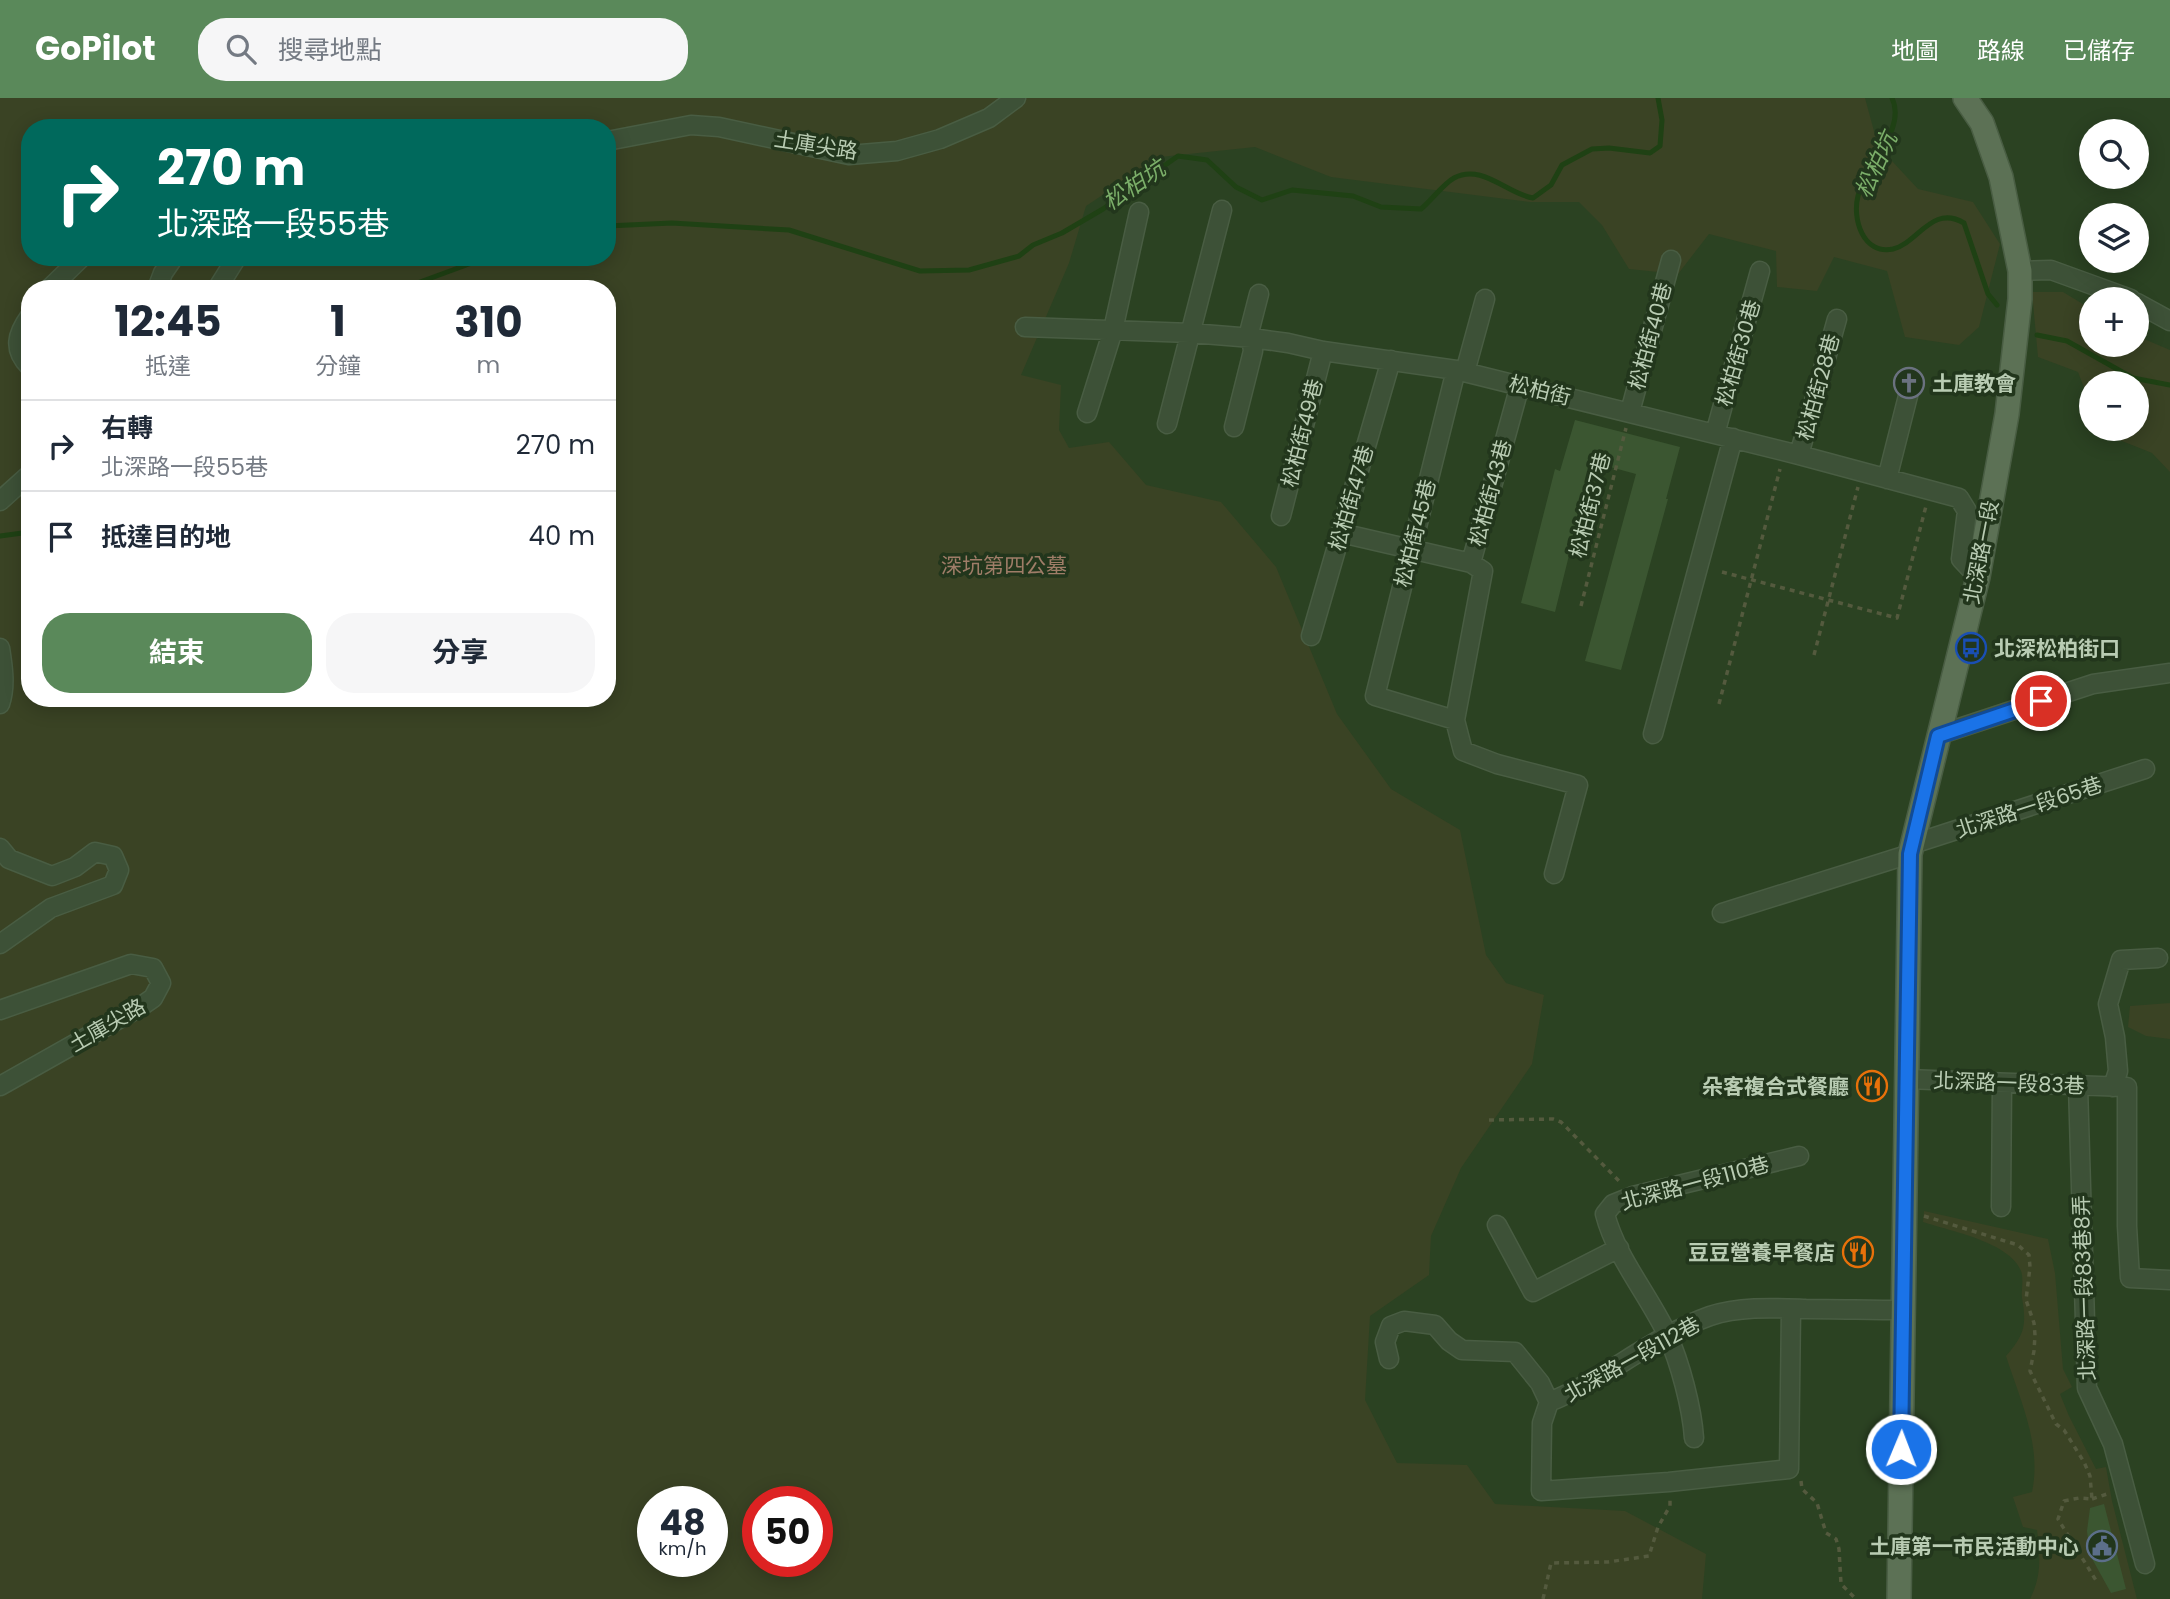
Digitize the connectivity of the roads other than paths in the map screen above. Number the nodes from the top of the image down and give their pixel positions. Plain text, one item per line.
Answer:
1 (1016, 98) edge
2 (1965, 98) edge
3 (616, 139) edge
4 (1222, 210) dead end
5 (1139, 212) dead end
6 (1671, 260) dead end
7 (73, 266) edge
8 (1760, 271) dead end
9 (2020, 271) junction
10 (58, 280) edge
11 (2098, 287) edge
12 (1259, 294) dead end
13 (1485, 299) dead end
14 (2149, 310) edge
15 (1837, 319) dead end
16 (2170, 321) edge
17 (1025, 327) dead end
18 (21, 328) edge
19 (1113, 330) junction
20 (1191, 333) junction
21 (1252, 338) junction
22 (1323, 351) junction
23 (21, 352) edge
24 (1391, 360) junction
25 (1461, 371) junction
26 (1520, 385) junction
27 (1909, 393) dead end
28 (1630, 412) junction
29 (1087, 413) dead end
30 (1167, 424) dead end
31 (1234, 427) dead end
32 (1715, 434) junction
33 (1733, 438) junction
34 (1792, 453) junction
35 (1887, 479) junction
36 (21, 482) edge
37 (0, 501) edge
38 (1281, 516) dead end
39 (1341, 533) junction
40 (1410, 549) junction
41 (1471, 563) junction
42 (1978, 577) junction
43 (1311, 636) dead end
44 (0, 648) edge
45 (2170, 673) edge
46 (0, 704) edge
47 (1455, 720) junction
48 (1653, 734) dead end
49 (1938, 736) junction
50 (2145, 769) dead end
51 (0, 848) edge
52 (1912, 849) junction
53 (1554, 874) dead end
54 (1721, 913) dead end
55 (0, 944) edge
56 (2158, 958) dead end
57 (0, 1010) edge
58 (1906, 1079) junction
59 (2002, 1083) junction
60 (0, 1086) edge
61 (2078, 1086) junction
62 (2120, 1087) junction
63 (1799, 1156) dead end
64 (2001, 1206) dead end
65 (1497, 1225) dead end
66 (1619, 1248) junction
67 (2170, 1280) edge
68 (1791, 1309) junction
69 (1903, 1310) junction
70 (1667, 1335) junction
71 (1390, 1359) dead end
72 (1549, 1402) junction
73 (1694, 1438) dead end
74 (2145, 1564) dead end
75 (1899, 1599) edge

1 - 3 street, 土庫尖路
2 - 9 main road, 北深路一段
4 - 20 street
5 - 19 street
6 - 28 street, 松柏街40巷
7 - 10 street
8 - 32 street, 松柏街30巷
9 - 11 street
9 - 42 main road, 北深路一段
12 - 21 street
13 - 25 street, 松柏街45巷
14 - 16 street
15 - 34 street, 松柏街28巷
17 - 19 street, 松柏街
18 - 23 street
19 - 20 street, 松柏街
19 - 29 street
20 - 21 street, 松柏街
20 - 30 street
21 - 22 street, 松柏街
21 - 31 street
22 - 24 street, 松柏街
22 - 38 street, 松柏街49巷
24 - 25 street, 松柏街
24 - 39 street, 松柏街47巷
25 - 26 street, 松柏街
25 - 40 street, 松柏街45巷
26 - 28 street, 松柏街
26 - 41 street, 松柏街43巷
27 - 35 street
28 - 32 street, 松柏街
32 - 33 street, 松柏街
33 - 34 street, 松柏街
33 - 48 street
34 - 35 street, 松柏街
35 - 42 street, 松柏街
36 - 37 street
39 - 40 street
39 - 43 street, 松柏街47巷
40 - 41 street
40 - 47 street, 松柏街45巷
41 - 47 street, 松柏街43巷
42 - 49 main road, 北深路一段
44 - 46 street
45 - 49 street
47 - 53 street
49 - 52 main road, 北深路一段
50 - 52 street, 北深路一段65巷
51 - 55 street
52 - 54 street, 北深路一段65巷
52 - 58 main road, 北深路一段
56 - 62 street, 北深路一段83巷
57 - 60 street, 土庫尖路
58 - 59 street, 北深路一段83巷
58 - 69 main road, 北深路一段
59 - 61 street, 北深路一段83巷
59 - 64 street
61 - 62 street, 北深路一段83巷
61 - 74 street, 北深路一段83巷8弄
62 - 67 street
63 - 66 street, 北深路一段110巷
65 - 66 street
66 - 70 street, 北深路一段110巷
68 - 69 street, 北深路一段112巷
68 - 70 street, 北深路一段112巷
68 - 72 street
69 - 75 main road, 北深路一段
70 - 72 street, 北深路一段112巷
70 - 73 street, 北深路一段110巷
71 - 72 street, 北深路一段112巷

